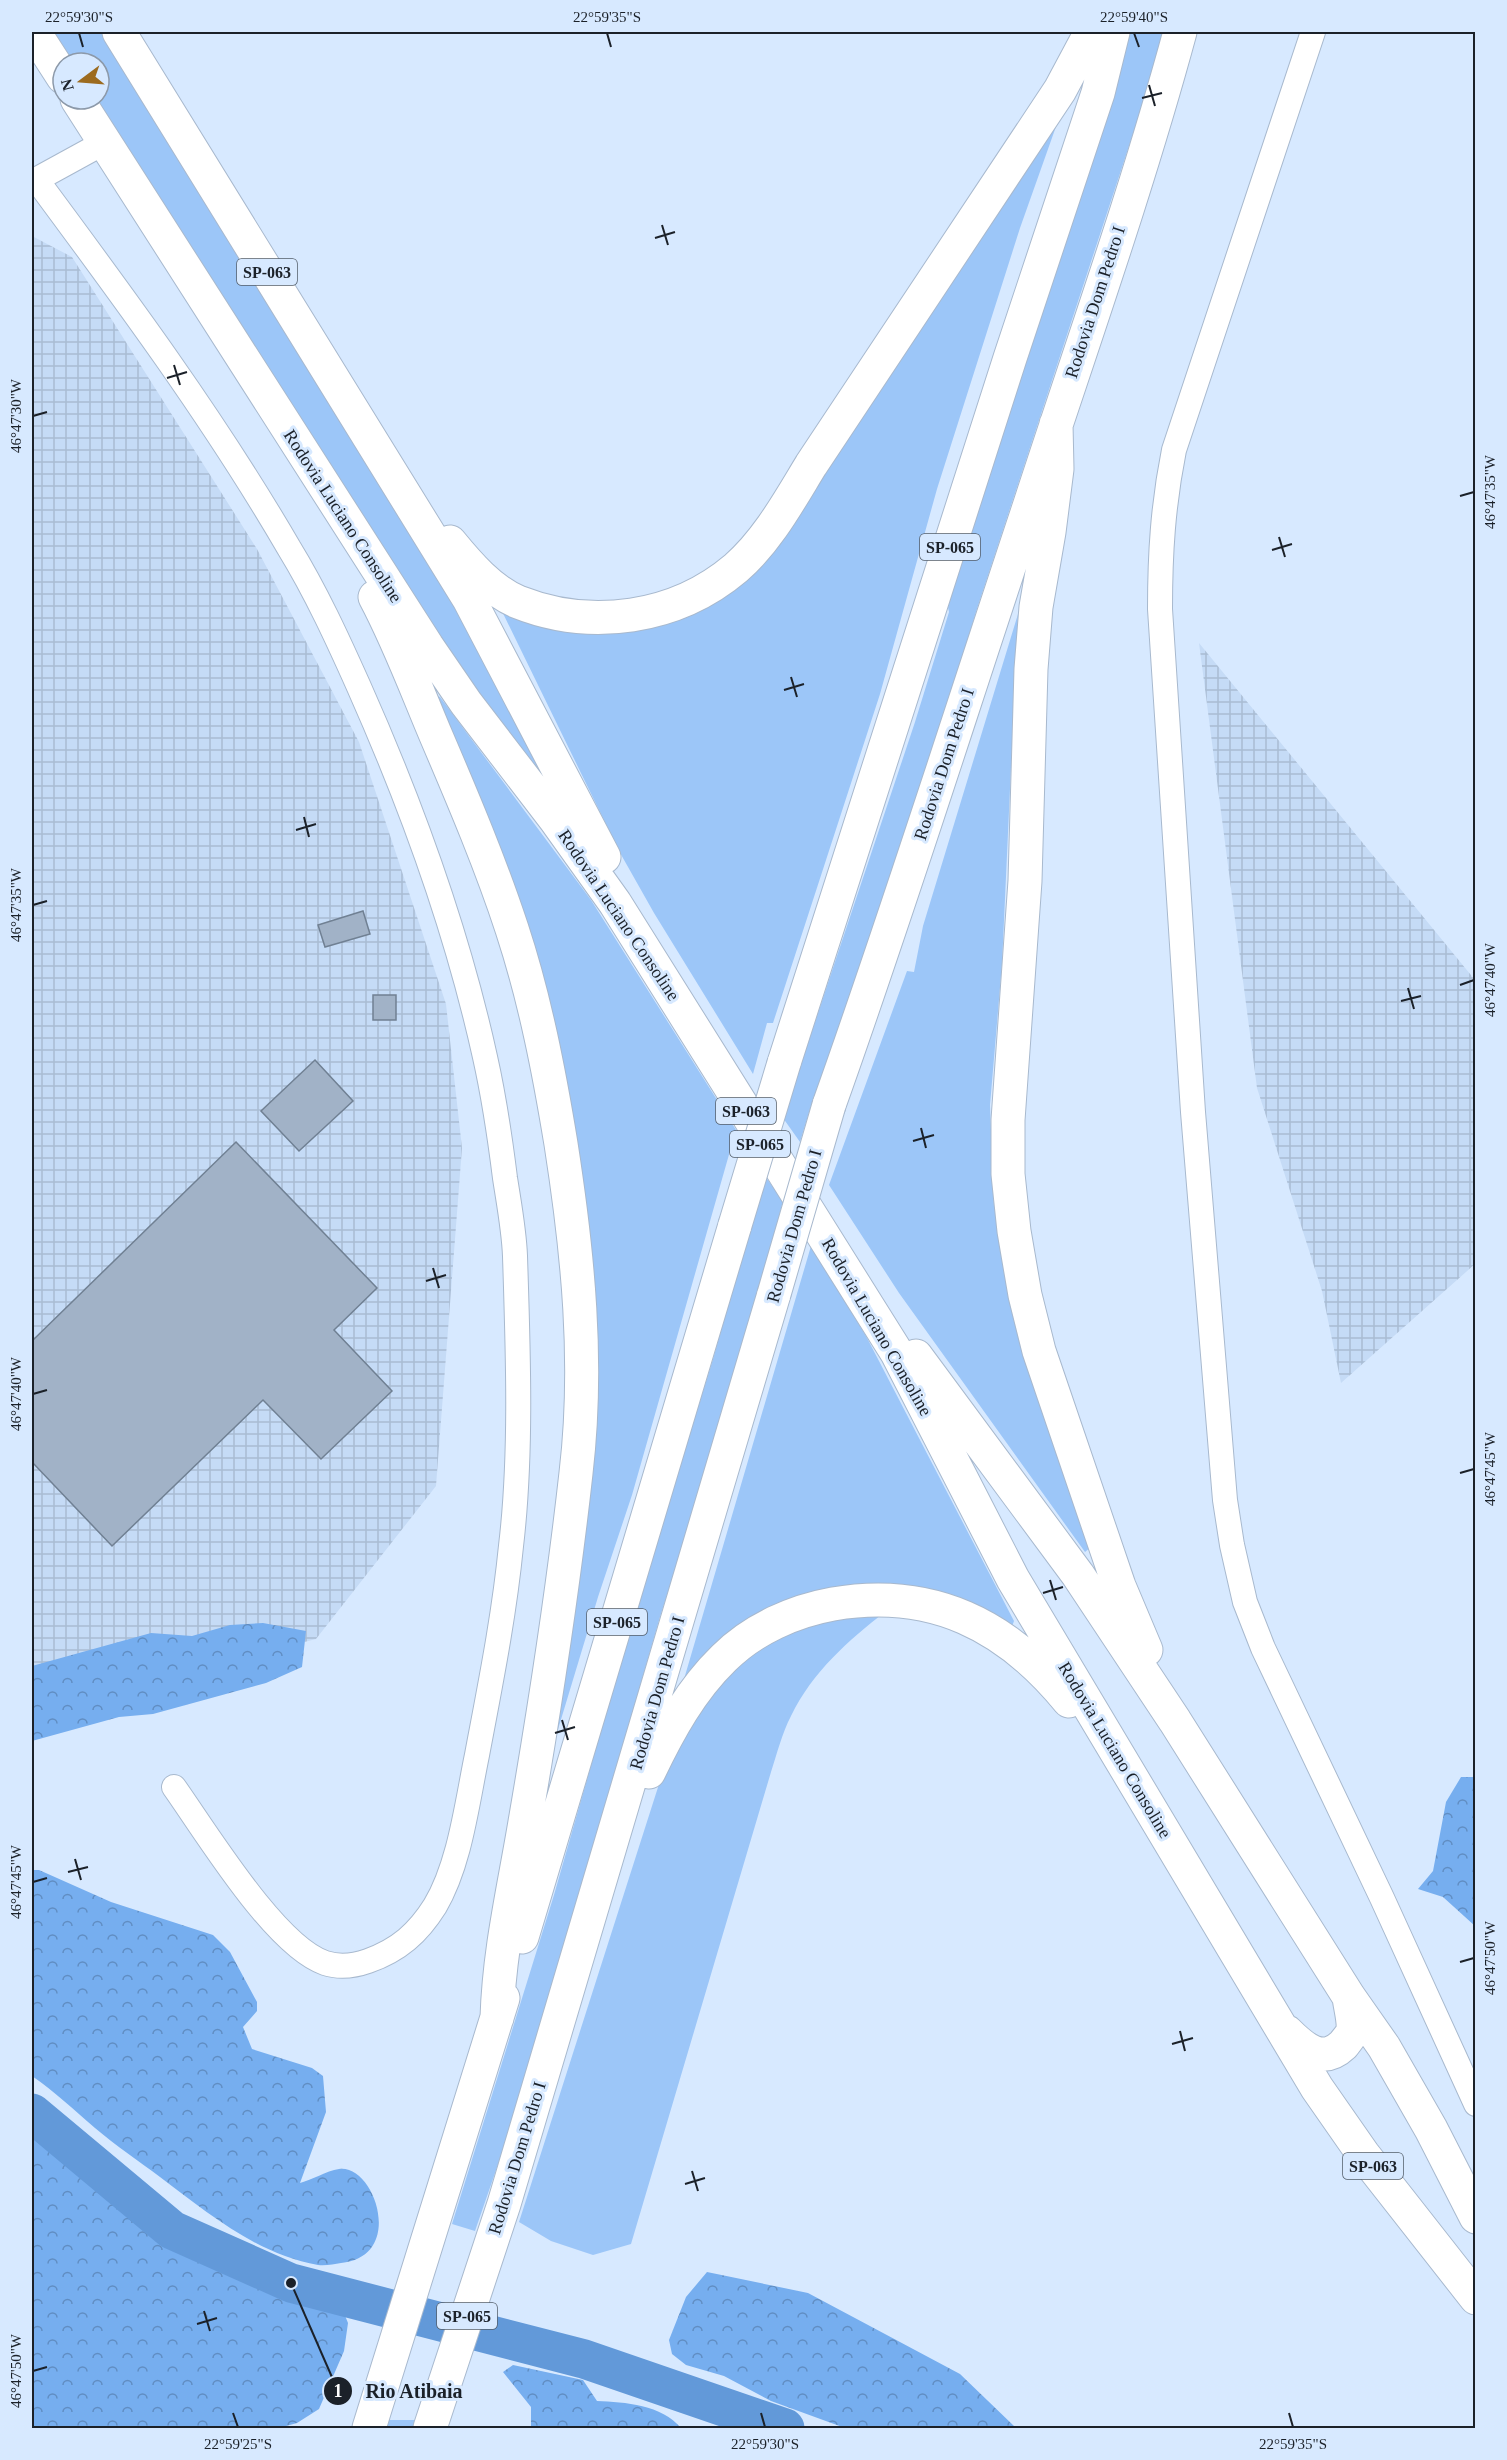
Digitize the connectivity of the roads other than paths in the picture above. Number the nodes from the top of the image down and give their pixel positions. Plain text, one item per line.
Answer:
1 (34, 32) edge
2 (119, 32) edge
3 (1091, 32) edge
4 (1113, 32) edge
5 (1180, 32) edge
6 (1313, 32) edge
7 (51, 58) edge
8 (85, 111) edge
9 (105, 142) junction
10 (34, 180) edge
11 (1056, 424) junction
12 (331, 500) junction
13 (414, 513) junction
14 (1175, 1721) junction
15 (1115, 1750) junction
16 (174, 1787) dead end
17 (624, 1804) junction
18 (1348, 1997) junction
19 (497, 2018) junction
20 (1282, 2027) junction
21 (1476, 2104) edge
22 (1476, 2217) edge
23 (1476, 2298) edge
24 (371, 2419) edge
25 (430, 2428) edge

1 - 7 highway
2 - 13 highway, Rodovia Luciano Consoline / SP-063
3 - 13 highway
4 - 19 highway, SP-065, bridge
5 - 11 highway, Rodovia Dom Pedro I / SP-065
6 - 21 street
8 - 9 highway, Rodovia Luciano Consoline / SP-063
9 - 10 street
9 - 12 highway, Rodovia Luciano Consoline / SP-063
10 - 16 street
11 - 14 highway
11 - 17 highway, Rodovia Dom Pedro I / SP-065, bridge
12 - 15 highway, Rodovia Luciano Consoline / SP-063
12 - 19 highway
13 - 14 highway, Rodovia Luciano Consoline / SP-063
14 - 18 highway, Rodovia Luciano Consoline / SP-063
15 - 17 highway
15 - 20 highway, Rodovia Luciano Consoline / SP-063
17 - 25 highway, Rodovia Dom Pedro I / SP-065
18 - 20 highway
18 - 22 highway, Rodovia Luciano Consoline / SP-063
19 - 24 highway, SP-065
20 - 23 highway, Rodovia Luciano Consoline / SP-063

